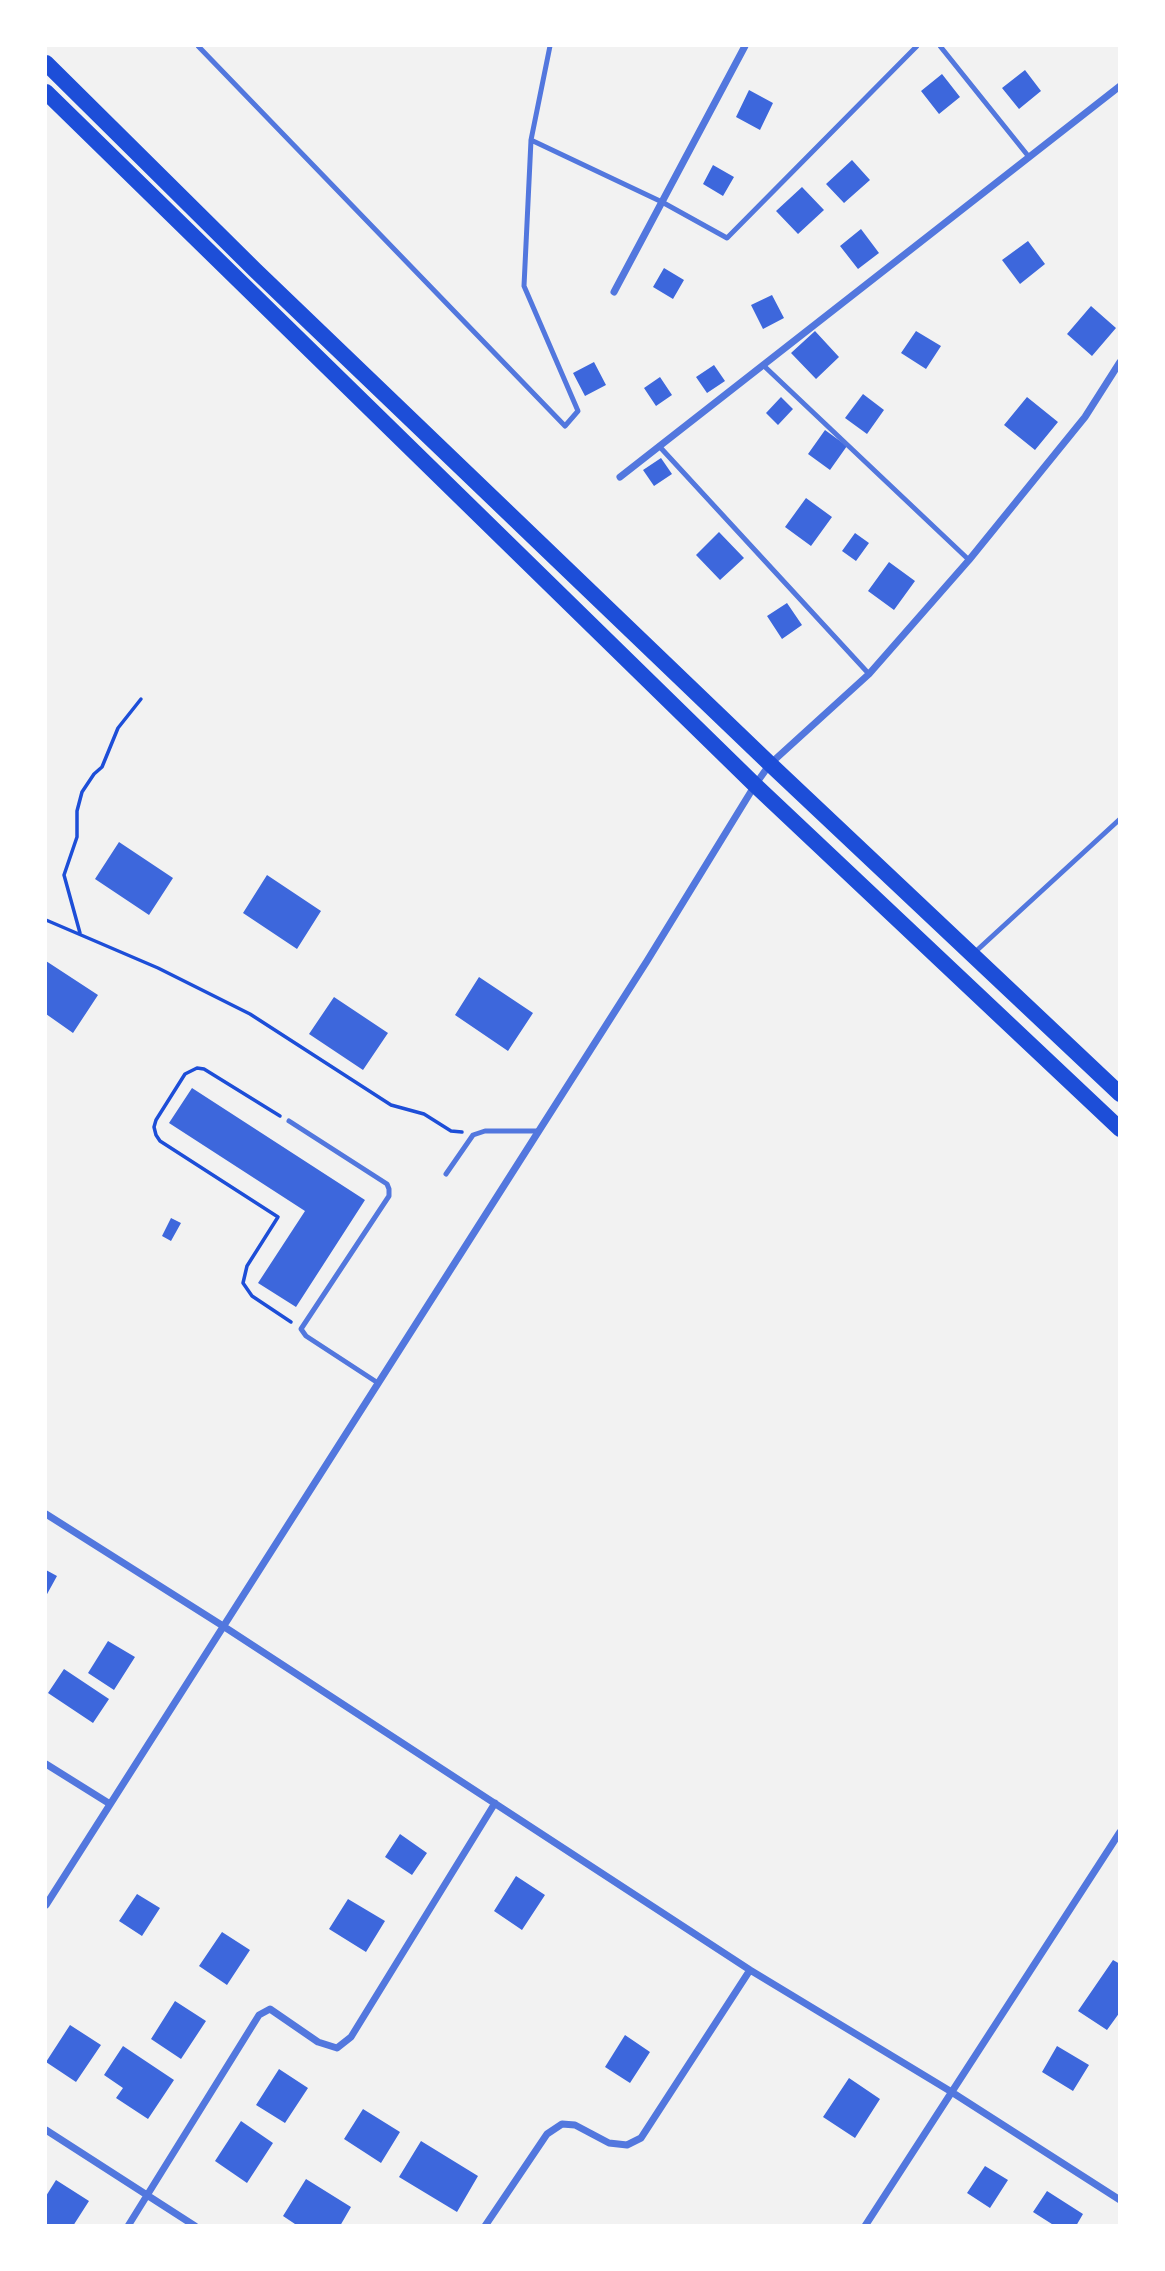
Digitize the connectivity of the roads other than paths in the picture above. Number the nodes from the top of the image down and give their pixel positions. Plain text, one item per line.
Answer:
1 (198, 46) edge
2 (550, 46) edge
3 (745, 46) edge
4 (916, 46) edge
5 (940, 46) edge
6 (46, 63) edge
7 (1119, 86) edge
8 (46, 92) edge
9 (531, 140) junction
10 (1029, 157) junction
11 (662, 202) junction
12 (614, 292) dead end
13 (1119, 362) edge
14 (763, 365) junction
15 (659, 446) junction
16 (620, 477) dead end
17 (970, 560) junction
18 (869, 674) junction
19 (770, 764) junction
20 (755, 785) junction
21 (1119, 819) edge
22 (972, 955) junction
23 (1119, 1094) edge
24 (289, 1121) road end
25 (1119, 1129) edge
26 (539, 1130) junction
27 (446, 1174) dead end
28 (378, 1383) junction
29 (46, 1514) edge
30 (223, 1626) junction
31 (46, 1764) edge
32 (495, 1803) junction
33 (110, 1804) junction
34 (1119, 1832) edge
35 (46, 1905) edge
36 (750, 1970) junction
37 (950, 2091) junction
38 (46, 2130) edge
39 (148, 2194) junction
40 (1119, 2200) edge
41 (128, 2225) edge
42 (195, 2225) edge
43 (485, 2225) edge
44 (865, 2225) edge

1 - 9 lane
2 - 9 lane
3 - 11 street
4 - 11 lane
5 - 10 lane
6 - 19 main road
7 - 10 street
8 - 20 main road
9 - 11 lane
10 - 14 street
11 - 12 street
13 - 17 street
14 - 15 street
14 - 17 lane
15 - 16 street
15 - 18 lane
17 - 18 street
18 - 19 street
19 - 20 street
19 - 22 main road
20 - 25 main road
20 - 26 street
21 - 22 lane
22 - 23 main road
24 - 28 lane
26 - 27 lane
26 - 28 street
28 - 30 street
29 - 30 street
30 - 32 street
30 - 33 street
31 - 33 street
32 - 36 street
32 - 39 street
33 - 35 street
34 - 37 street
36 - 37 street
36 - 43 street
37 - 40 street
37 - 44 street
38 - 39 street
39 - 41 street
39 - 42 street

